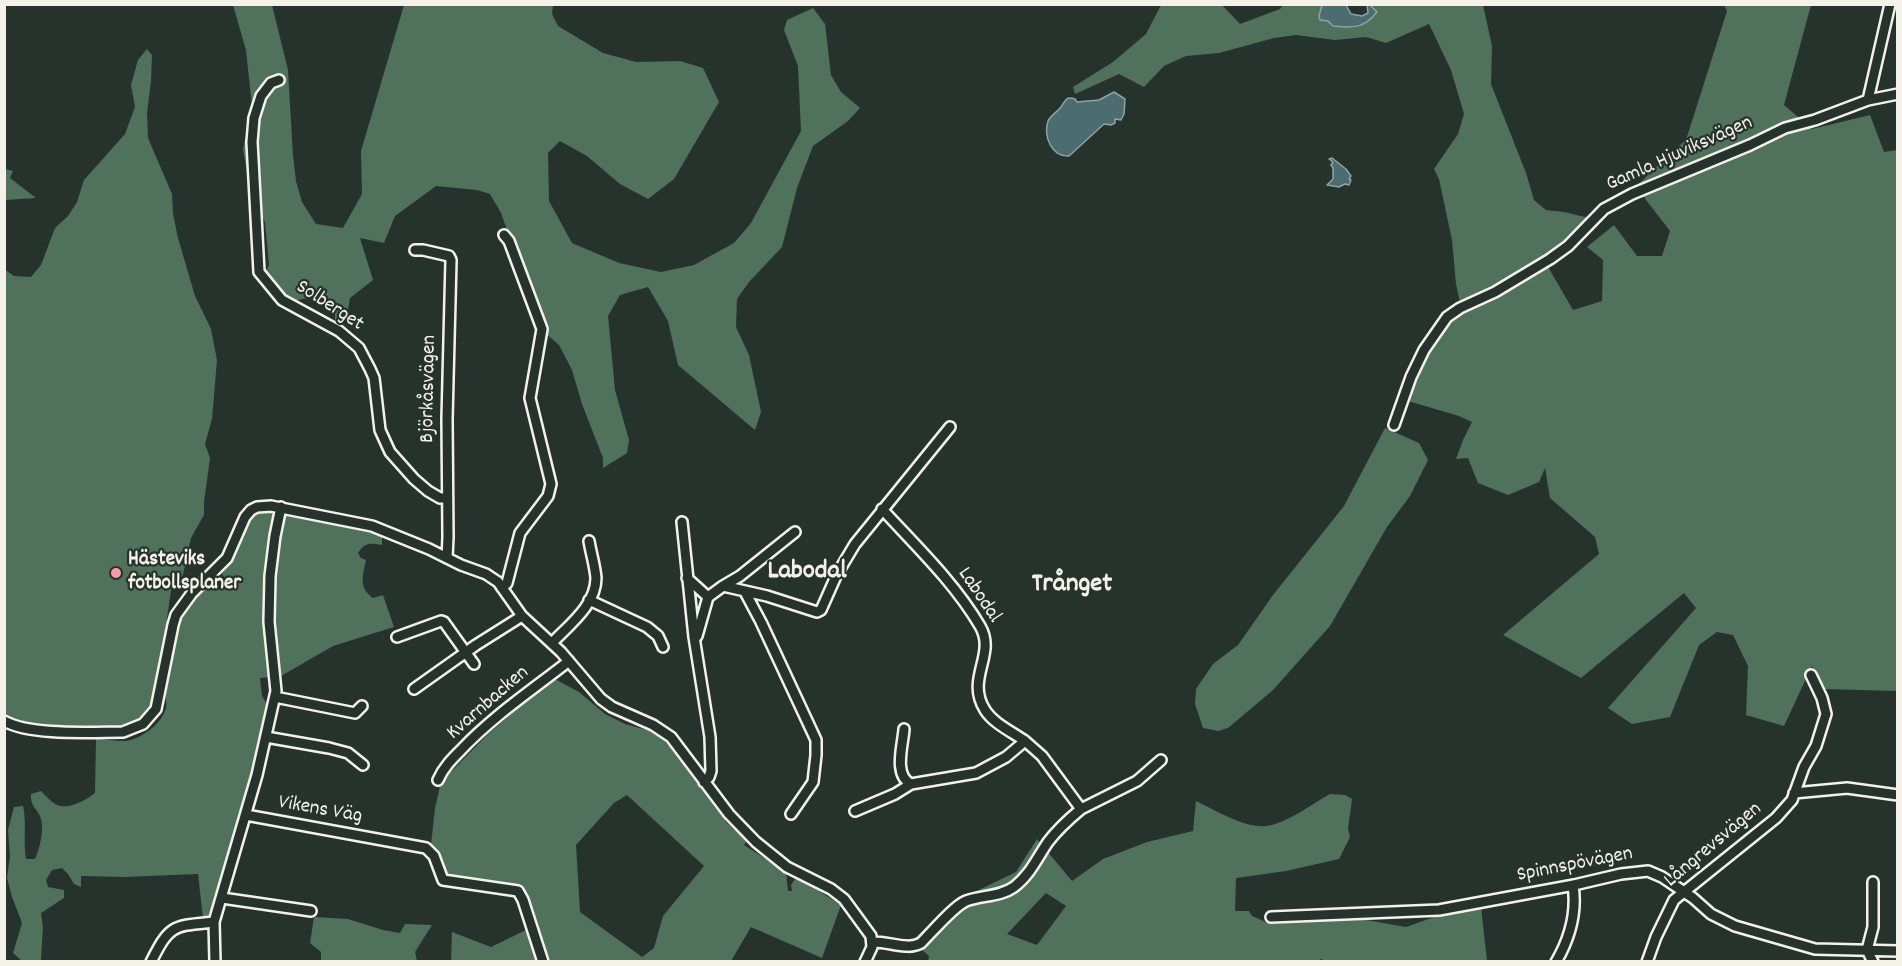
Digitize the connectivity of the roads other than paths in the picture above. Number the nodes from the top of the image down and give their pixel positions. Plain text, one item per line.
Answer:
1 (1890, 4) edge
2 (279, 80) dead end
3 (1898, 94) edge
4 (1868, 100) junction
5 (504, 235) dead end
6 (415, 250) dead end
7 (1394, 425) dead end
8 (950, 427) dead end
9 (447, 498) junction
10 (281, 507) junction
11 (882, 509) junction
12 (682, 522) dead end
13 (795, 532) dead end
14 (589, 541) dead end
15 (447, 558) junction
16 (687, 578) junction
17 (723, 586) junction
18 (502, 588) junction
19 (745, 592) junction
20 (708, 597) junction
21 (589, 600) junction
22 (522, 616) junction
23 (397, 637) dead end
24 (694, 637) junction
25 (552, 643) junction
26 (663, 647) dead end
27 (465, 652) junction
28 (568, 661) junction
29 (474, 664) dead end
30 (1811, 675) dead end
31 (414, 689) dead end
32 (275, 698) junction
33 (362, 706) dead end
34 (4, 722) edge
35 (904, 729) dead end
36 (266, 737) junction
37 (1025, 741) junction
38 (1161, 760) dead end
39 (363, 765) dead end
40 (438, 780) dead end
41 (704, 782) junction
42 (910, 784) junction
43 (1794, 793) junction
44 (1898, 795) edge
45 (1081, 809) junction
46 (855, 812) dead end
47 (791, 814) dead end
48 (246, 815) junction
49 (1874, 882) dead end
50 (1573, 885) junction
51 (1684, 891) junction
52 (222, 898) junction
53 (311, 911) dead end
54 (1271, 917) dead end
55 (214, 922) junction
56 (872, 942) junction
57 (1867, 950) junction
58 (1898, 951) edge
59 (151, 962) edge
60 (215, 962) edge
61 (543, 962) edge
62 (865, 962) edge
63 (1556, 962) edge
64 (1647, 962) edge
65 (1873, 962) edge

1 - 4 street
2 - 9 street, Solberget
3 - 4 street, Gamla Hjuviksvägen
4 - 7 street, Gamla Hjuviksvägen
5 - 18 street
6 - 9 street, Björkåsvägen
8 - 11 street
9 - 15 street, Björkåsvägen
10 - 15 street
10 - 32 street, Vikens Väg
10 - 34 street
11 - 19 street
11 - 37 street, Labodal
12 - 16 street
13 - 17 street
14 - 21 street
15 - 18 street
16 - 20 street
16 - 24 street
17 - 19 street
17 - 20 street
18 - 22 street
19 - 47 street
20 - 24 street
21 - 25 street
21 - 26 street
22 - 25 street
22 - 27 street
23 - 27 street, Kvarnbacken
24 - 41 street
25 - 28 street
27 - 29 street, Kvarnbacken
27 - 31 street
28 - 40 street, Kvarnbacken
28 - 41 street
30 - 43 street, Långrevsvägen
32 - 33 street
32 - 36 street, Vikens Väg
35 - 42 street
36 - 39 street
36 - 48 street, Vikens Väg
37 - 42 street
37 - 45 street, Labodal
38 - 45 street
41 - 56 street
42 - 46 street
43 - 44 street
43 - 51 street, Långrevsvägen
45 - 56 street
48 - 52 street, Vikens Väg
48 - 61 street, Vikens Väg
49 - 57 street
50 - 51 street, Spinnspövägen
50 - 54 street, Spinnspövägen
50 - 63 street
51 - 57 street, Spinnspövägen
51 - 64 street, Långrevsvägen
52 - 53 street
52 - 55 street, Vikens Väg
55 - 59 street
55 - 60 street, Vikens Väg
56 - 62 street
57 - 58 street, Spinnspövägen
57 - 65 street

